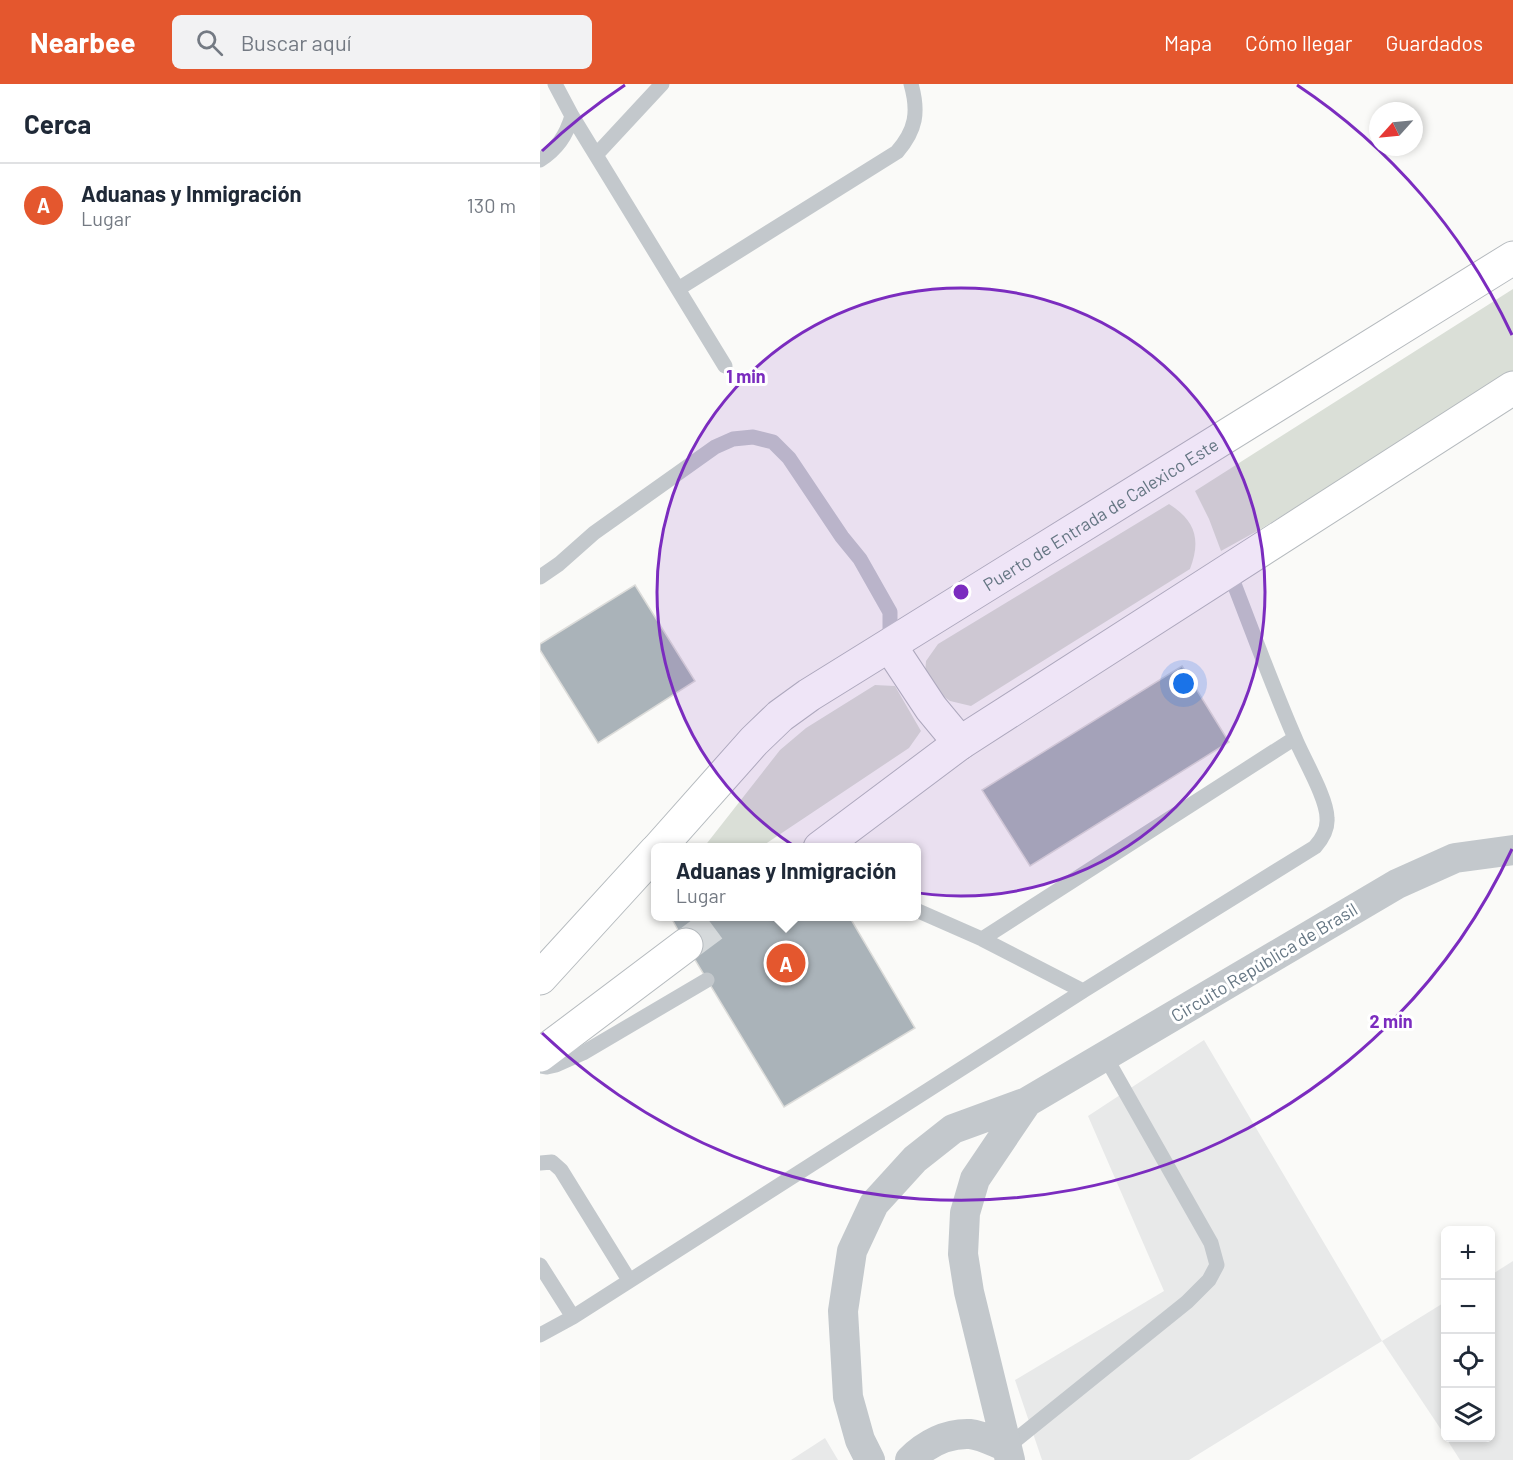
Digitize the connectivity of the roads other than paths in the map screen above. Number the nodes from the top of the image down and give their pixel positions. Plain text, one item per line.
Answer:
1 (555, 84) edge
2 (662, 84) edge
3 (911, 84) edge
4 (572, 116) junction
5 (596, 155) junction
6 (540, 160) edge
7 (1513, 258) edge
8 (678, 289) junction
9 (725, 366) dead end
10 (1513, 388) edge
11 (1229, 571) junction
12 (540, 577) edge
13 (890, 645) junction
14 (1295, 738) junction
15 (960, 743) junction
16 (663, 843) edge
17 (827, 843) edge
18 (1513, 850) edge
19 (651, 856) edge
20 (921, 912) edge
21 (982, 939) junction
22 (686, 945) tunnel mouth
23 (540, 978) edge
24 (707, 980) dead end
25 (1083, 991) junction
26 (540, 1055) edge
27 (1105, 1056) junction
28 (540, 1066) edge
29 (1027, 1102) junction
30 (540, 1163) edge
31 (540, 1265) edge
32 (629, 1280) junction
33 (573, 1317) junction
34 (540, 1335) edge
35 (1009, 1454) edge
36 (870, 1460) edge
37 (910, 1460) edge

1 - 4 lane
2 - 5 lane
3 - 8 lane
4 - 5 lane
4 - 6 lane
5 - 8 lane
7 - 13 main road, Puerto de Entrada de Calexico Este
8 - 9 lane
10 - 11 main road
11 - 14 lane
11 - 15 main road
12 - 13 lane
13 - 15 main road
13 - 16 main road, Puerto de Entrada de Calexico Este
14 - 21 lane
14 - 25 lane
15 - 17 main road
18 - 27 street, Circuito República de Brasil
19 - 23 main road
20 - 21 lane
21 - 25 lane
22 - 26 main road
24 - 28 lane
25 - 32 lane
27 - 29 street, Circuito República de Brasil
27 - 35 lane
29 - 35 street, Circuito República de Brasil
29 - 36 street, Circuito República de Brasil
30 - 32 lane
31 - 33 lane
32 - 33 lane
33 - 34 lane
35 - 37 street

